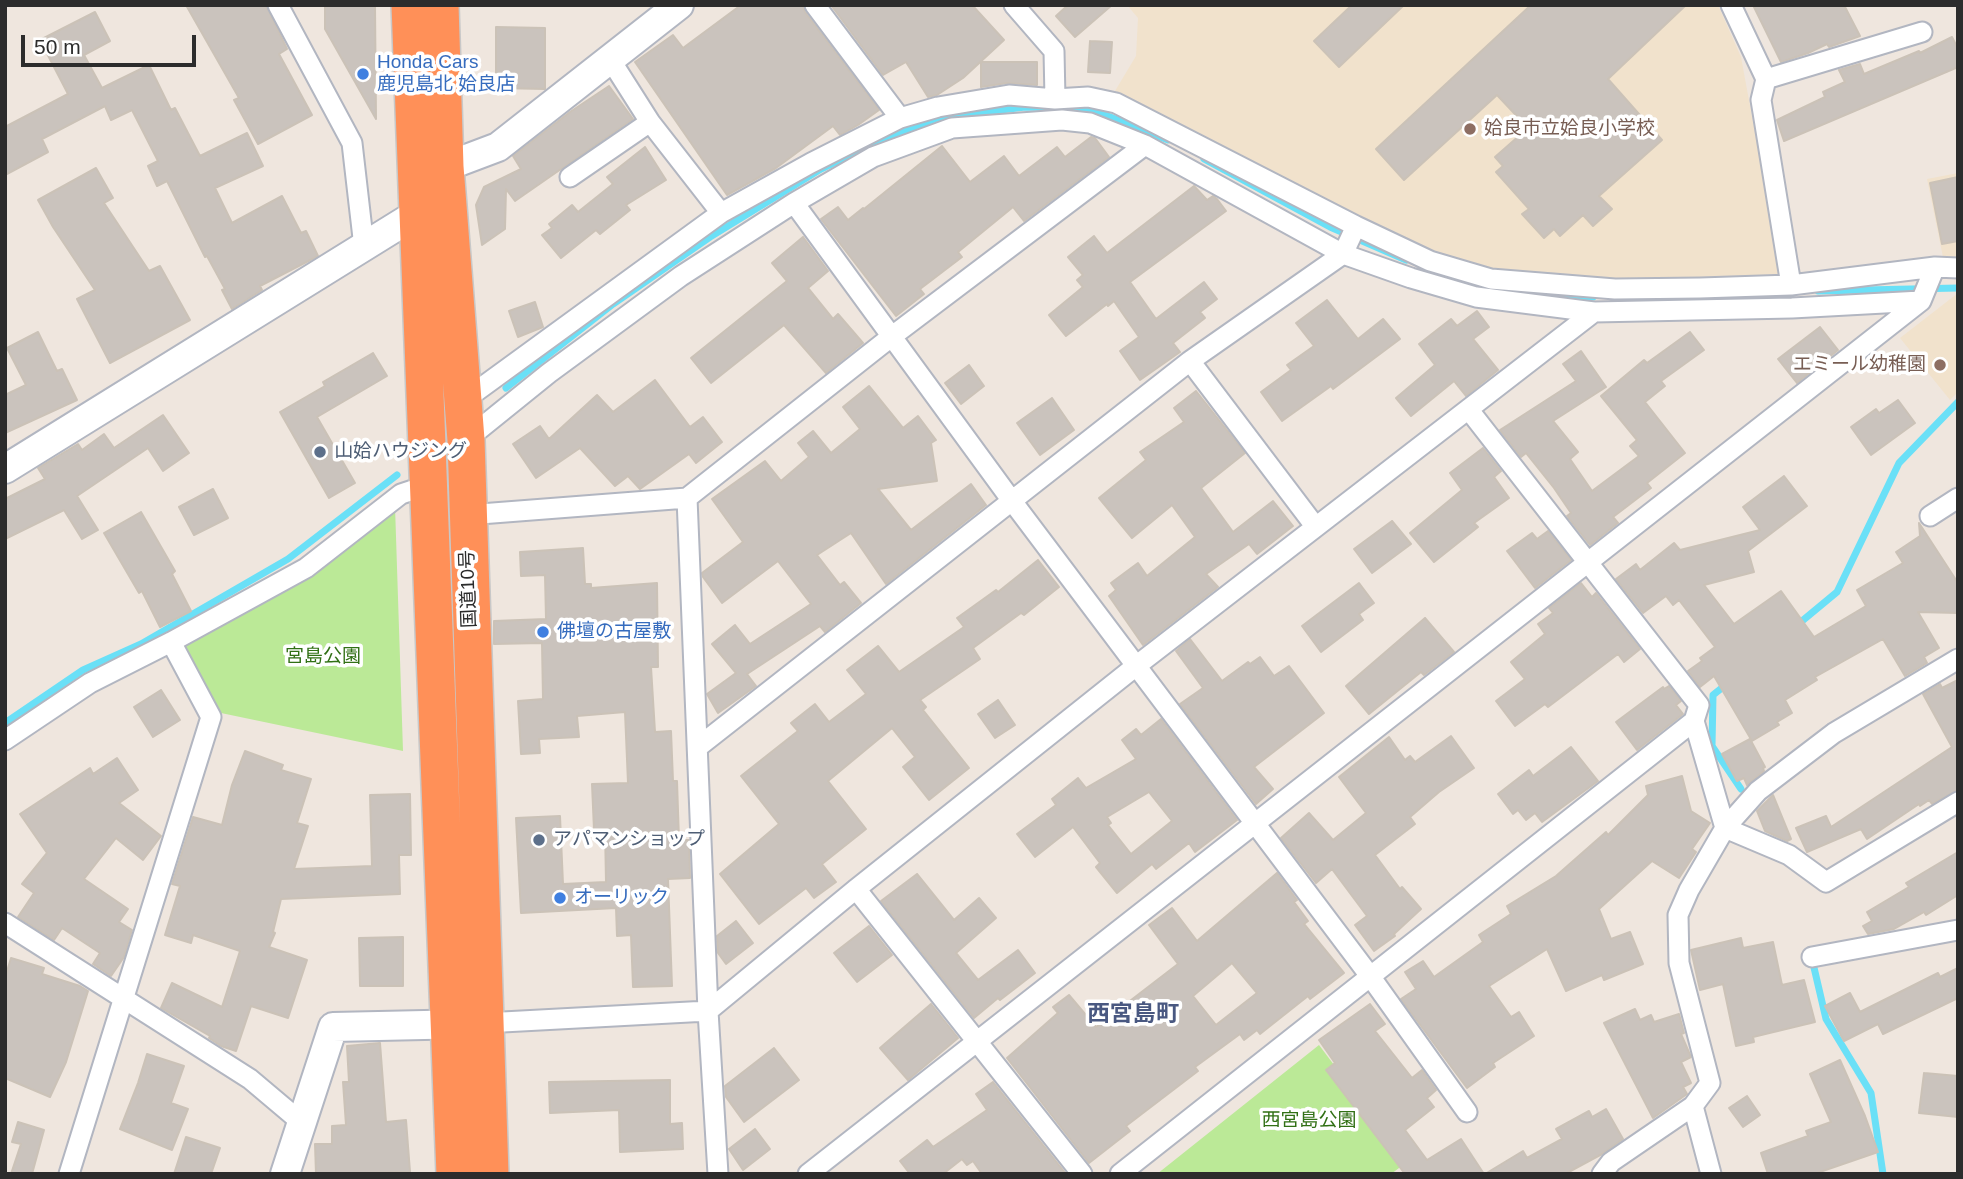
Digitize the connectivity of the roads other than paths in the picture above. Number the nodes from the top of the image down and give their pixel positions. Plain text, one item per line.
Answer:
1 (278, 5) edge
2 (410, 5) edge
3 (440, 5) edge
4 (815, 5) edge
5 (1014, 5) edge
6 (1731, 5) edge
7 (673, 7) edge
8 (1922, 32) dead end
9 (610, 59) junction
10 (1766, 79) junction
11 (1055, 99) junction
12 (900, 118) junction
13 (650, 122) junction
14 (1144, 145) junction
15 (445, 167) junction
16 (570, 177) dead end
17 (794, 203) junction
18 (418, 213) junction
19 (721, 213) junction
20 (1356, 226) junction
21 (364, 247) junction
22 (1343, 254) junction
23 (1935, 267) junction
24 (1958, 268) edge
25 (1791, 285) junction
26 (1921, 301) junction
27 (1594, 312) junction
28 (891, 337) junction
29 (1190, 361) junction
30 (463, 401) junction
31 (1469, 410) junction
32 (466, 440) junction
33 (5, 468) edge
34 (428, 485) junction
35 (687, 498) junction
36 (1958, 498) edge
37 (1012, 501) junction
38 (467, 514) junction
39 (1930, 516) dead end
40 (1315, 526) junction
41 (1587, 562) junction
42 (171, 642) junction
43 (1958, 659) edge
44 (1136, 666) junction
45 (1694, 721) junction
46 (5, 740) edge
47 (698, 747) junction
48 (1958, 802) edge
49 (1254, 823) junction
50 (1725, 828) junction
51 (856, 889) junction
52 (5, 923) edge
53 (1958, 930) edge
54 (1812, 957) dead end
55 (1370, 976) junction
56 (124, 1000) junction
57 (708, 1011) junction
58 (467, 1024) junction
59 (975, 1041) junction
60 (1693, 1106) junction
61 (1467, 1112) dead end
62 (301, 1122) junction
63 (69, 1174) edge
64 (285, 1174) edge
65 (455, 1174) edge
66 (490, 1174) edge
67 (718, 1174) edge
68 (807, 1174) edge
69 (1082, 1174) edge
70 (1120, 1174) edge
71 (1602, 1174) edge
72 (1711, 1174) edge

1 - 21 street
2 - 18 highway, 国道10号
3 - 15 highway, 国道10号
4 - 12 street
5 - 11 street
6 - 10 street
7 - 9 street
8 - 10 street
9 - 13 street
9 - 15 street
10 - 25 street
11 - 12 street
11 - 20 street
12 - 19 street
13 - 16 street
13 - 19 street
14 - 17 street
14 - 22 street
14 - 28 street
15 - 18 street
15 - 30 highway, 国道10号
17 - 28 street
17 - 32 street
18 - 21 street
18 - 34 highway, 国道10号
19 - 30 street
20 - 22 street
20 - 25 street
21 - 33 street
22 - 27 street
22 - 29 street
23 - 24 street
23 - 25 street
23 - 26 street
26 - 27 street
26 - 41 street
27 - 31 street
28 - 35 street
28 - 37 street
29 - 37 street
29 - 40 street
30 - 32 highway, 国道10号
31 - 40 street
31 - 41 street
32 - 38 highway, 国道10号
34 - 42 street
34 - 58 highway, 国道10号
35 - 38 street
35 - 47 street
36 - 39 street
37 - 44 street
37 - 47 street
38 - 58 highway, 国道10号
40 - 44 street
41 - 45 street
41 - 49 street
42 - 46 street
42 - 56 street
43 - 50 street
44 - 49 street
44 - 51 street
45 - 50 street
45 - 55 street
47 - 57 street
48 - 50 street
49 - 55 street
49 - 59 street
50 - 60 street
51 - 57 street
51 - 59 street
52 - 56 street
53 - 54 street
55 - 61 street
55 - 70 street
56 - 62 street
56 - 63 street
57 - 58 street
57 - 67 street
58 - 62 street
58 - 65 highway, 国道10号
58 - 66 highway, 国道10号
59 - 68 street
59 - 69 street
60 - 71 street
60 - 72 street
62 - 64 street

